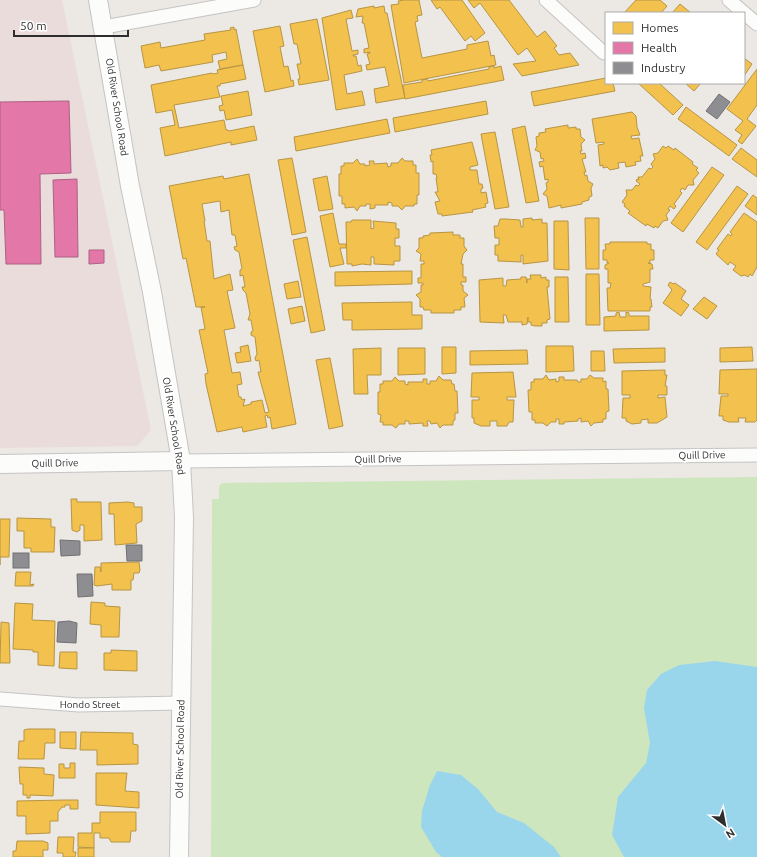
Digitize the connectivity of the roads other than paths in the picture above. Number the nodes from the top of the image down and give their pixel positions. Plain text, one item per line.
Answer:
1 (98, 0) edge
2 (254, 0) edge
3 (546, 0) edge
4 (729, 0) edge
5 (744, 12) edge
6 (745, 13) edge
7 (757, 23) edge
8 (104, 27) junction
9 (604, 53) dead end
10 (757, 455) edge
11 (181, 461) junction
12 (0, 464) edge
13 (0, 699) edge
14 (181, 703) junction
15 (178, 857) edge

1 - 8 main road, Old River School Road
2 - 8 street
3 - 9 street
4 - 5 street
6 - 7 street
8 - 11 main road, Old River School Road
10 - 11 street, Quill Drive
11 - 12 main road, Quill Drive
11 - 14 main road, Old River School Road
13 - 14 street, Hondo Street
14 - 15 main road, Old River School Road

